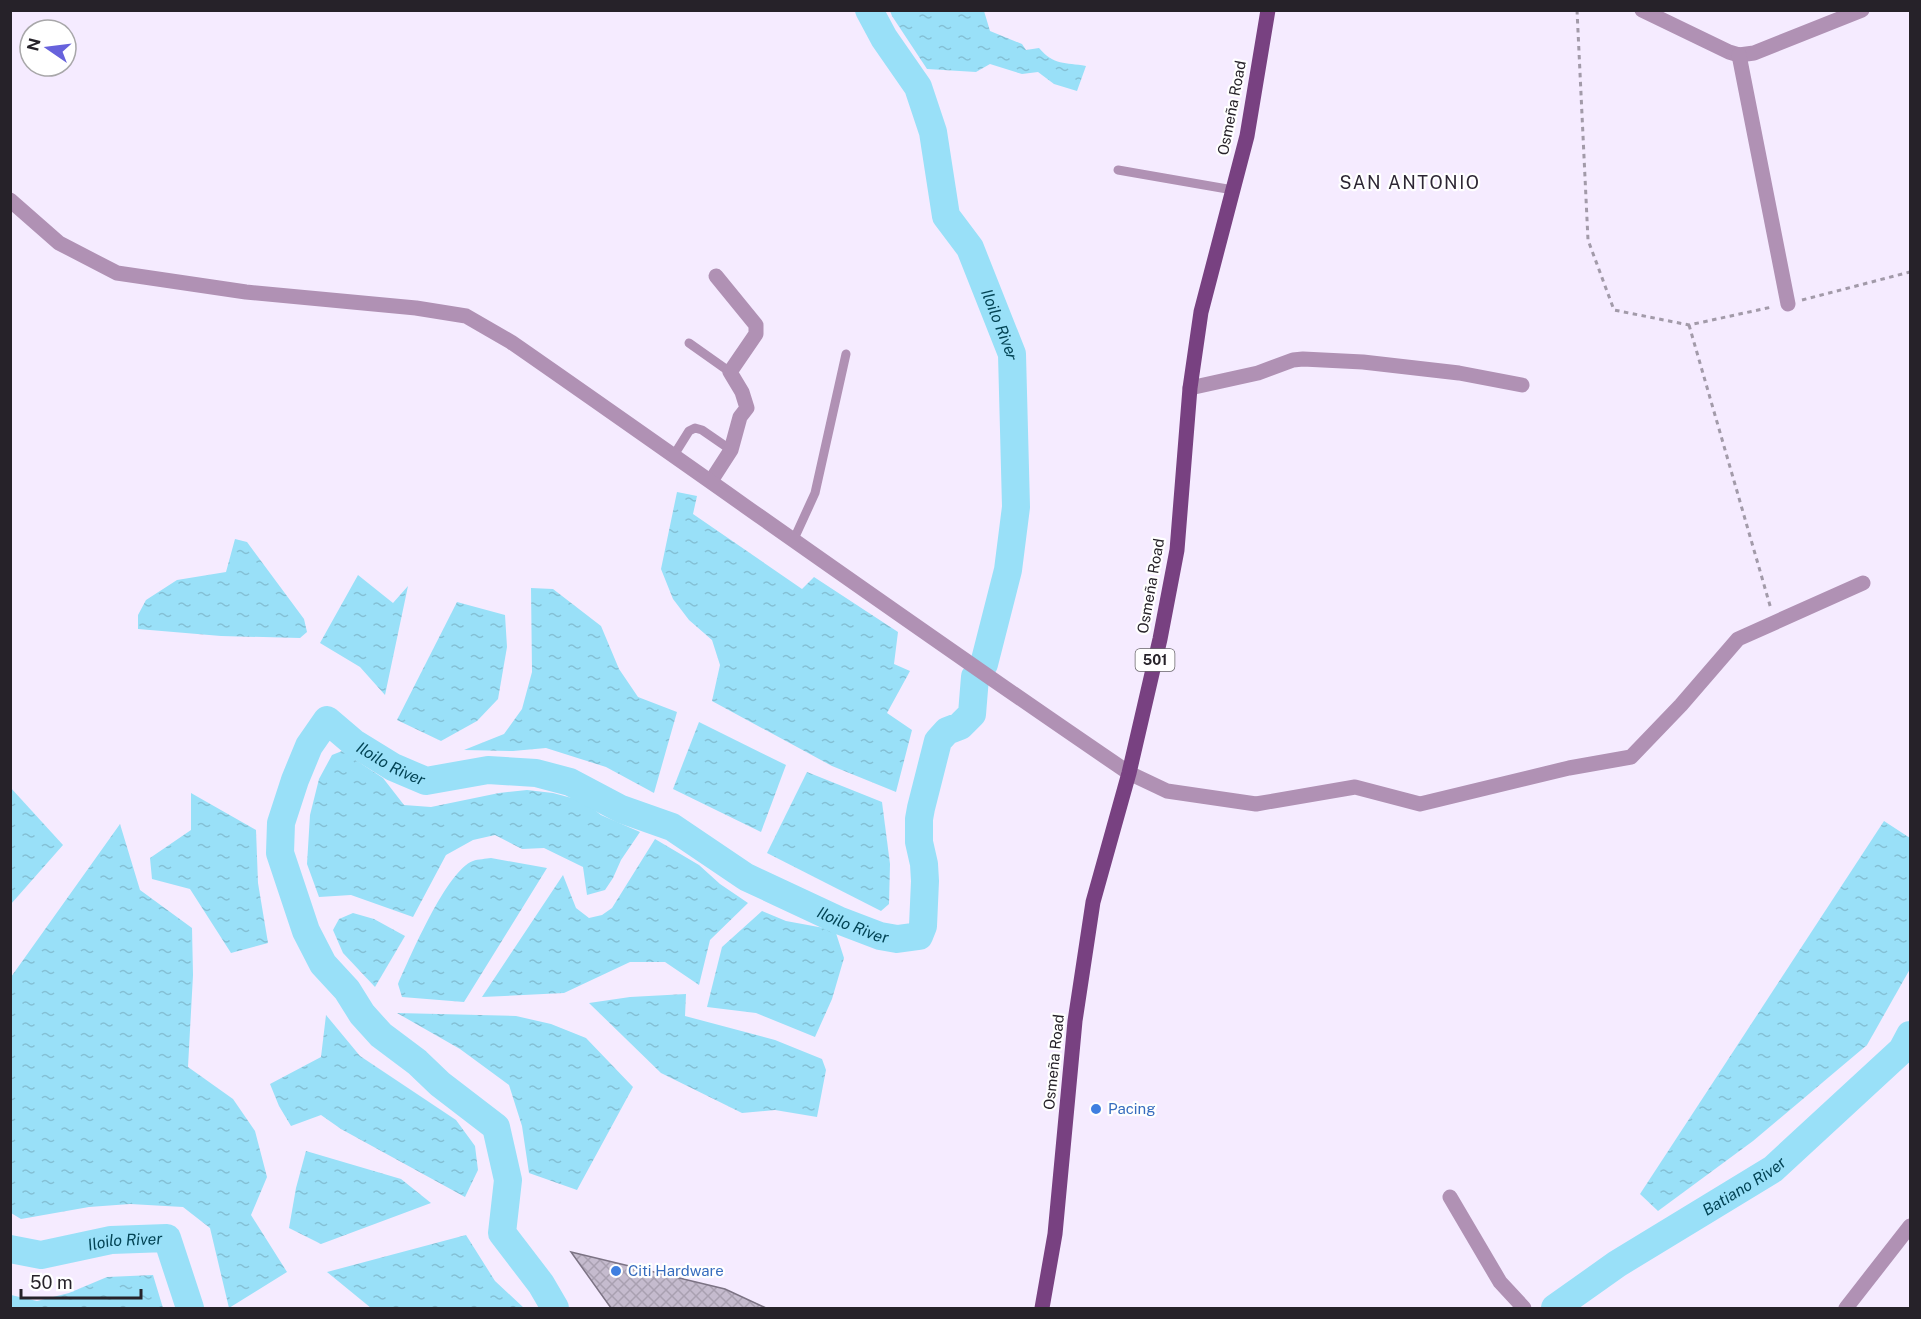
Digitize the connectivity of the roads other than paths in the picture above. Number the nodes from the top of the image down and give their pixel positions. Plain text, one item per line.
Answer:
1 (1268, 10) edge
2 (1642, 10) edge
3 (1862, 10) edge
4 (1739, 55) junction
5 (1118, 170) dead end
6 (1233, 190) junction
7 (10, 200) edge
8 (716, 276) dead end
9 (1788, 304) road end
10 (689, 343) dead end
11 (846, 354) dead end
12 (730, 372) junction
13 (1522, 385) dead end
14 (1190, 388) junction
15 (731, 450) junction
16 (674, 455) junction
17 (711, 481) junction
18 (794, 539) junction
19 (1863, 583) dead end
20 (1129, 773) junction
21 (1450, 1197) dead end
22 (1911, 1226) edge
23 (1523, 1307) edge
24 (1042, 1308) edge
25 (1846, 1308) edge

1 - 6 main road, Osmeña Road / 501
2 - 4 street
3 - 4 street
4 - 9 street
5 - 6 lane
6 - 14 main road, Osmeña Road / 501
7 - 16 street
8 - 12 street
10 - 12 lane
11 - 18 lane
12 - 15 street
13 - 14 street
14 - 20 main road, Osmeña Road / 501
15 - 16 lane
15 - 17 street
16 - 17 street
17 - 18 street
18 - 20 street
19 - 20 street
20 - 24 main road, Osmeña Road / 501
21 - 23 street
22 - 25 street

